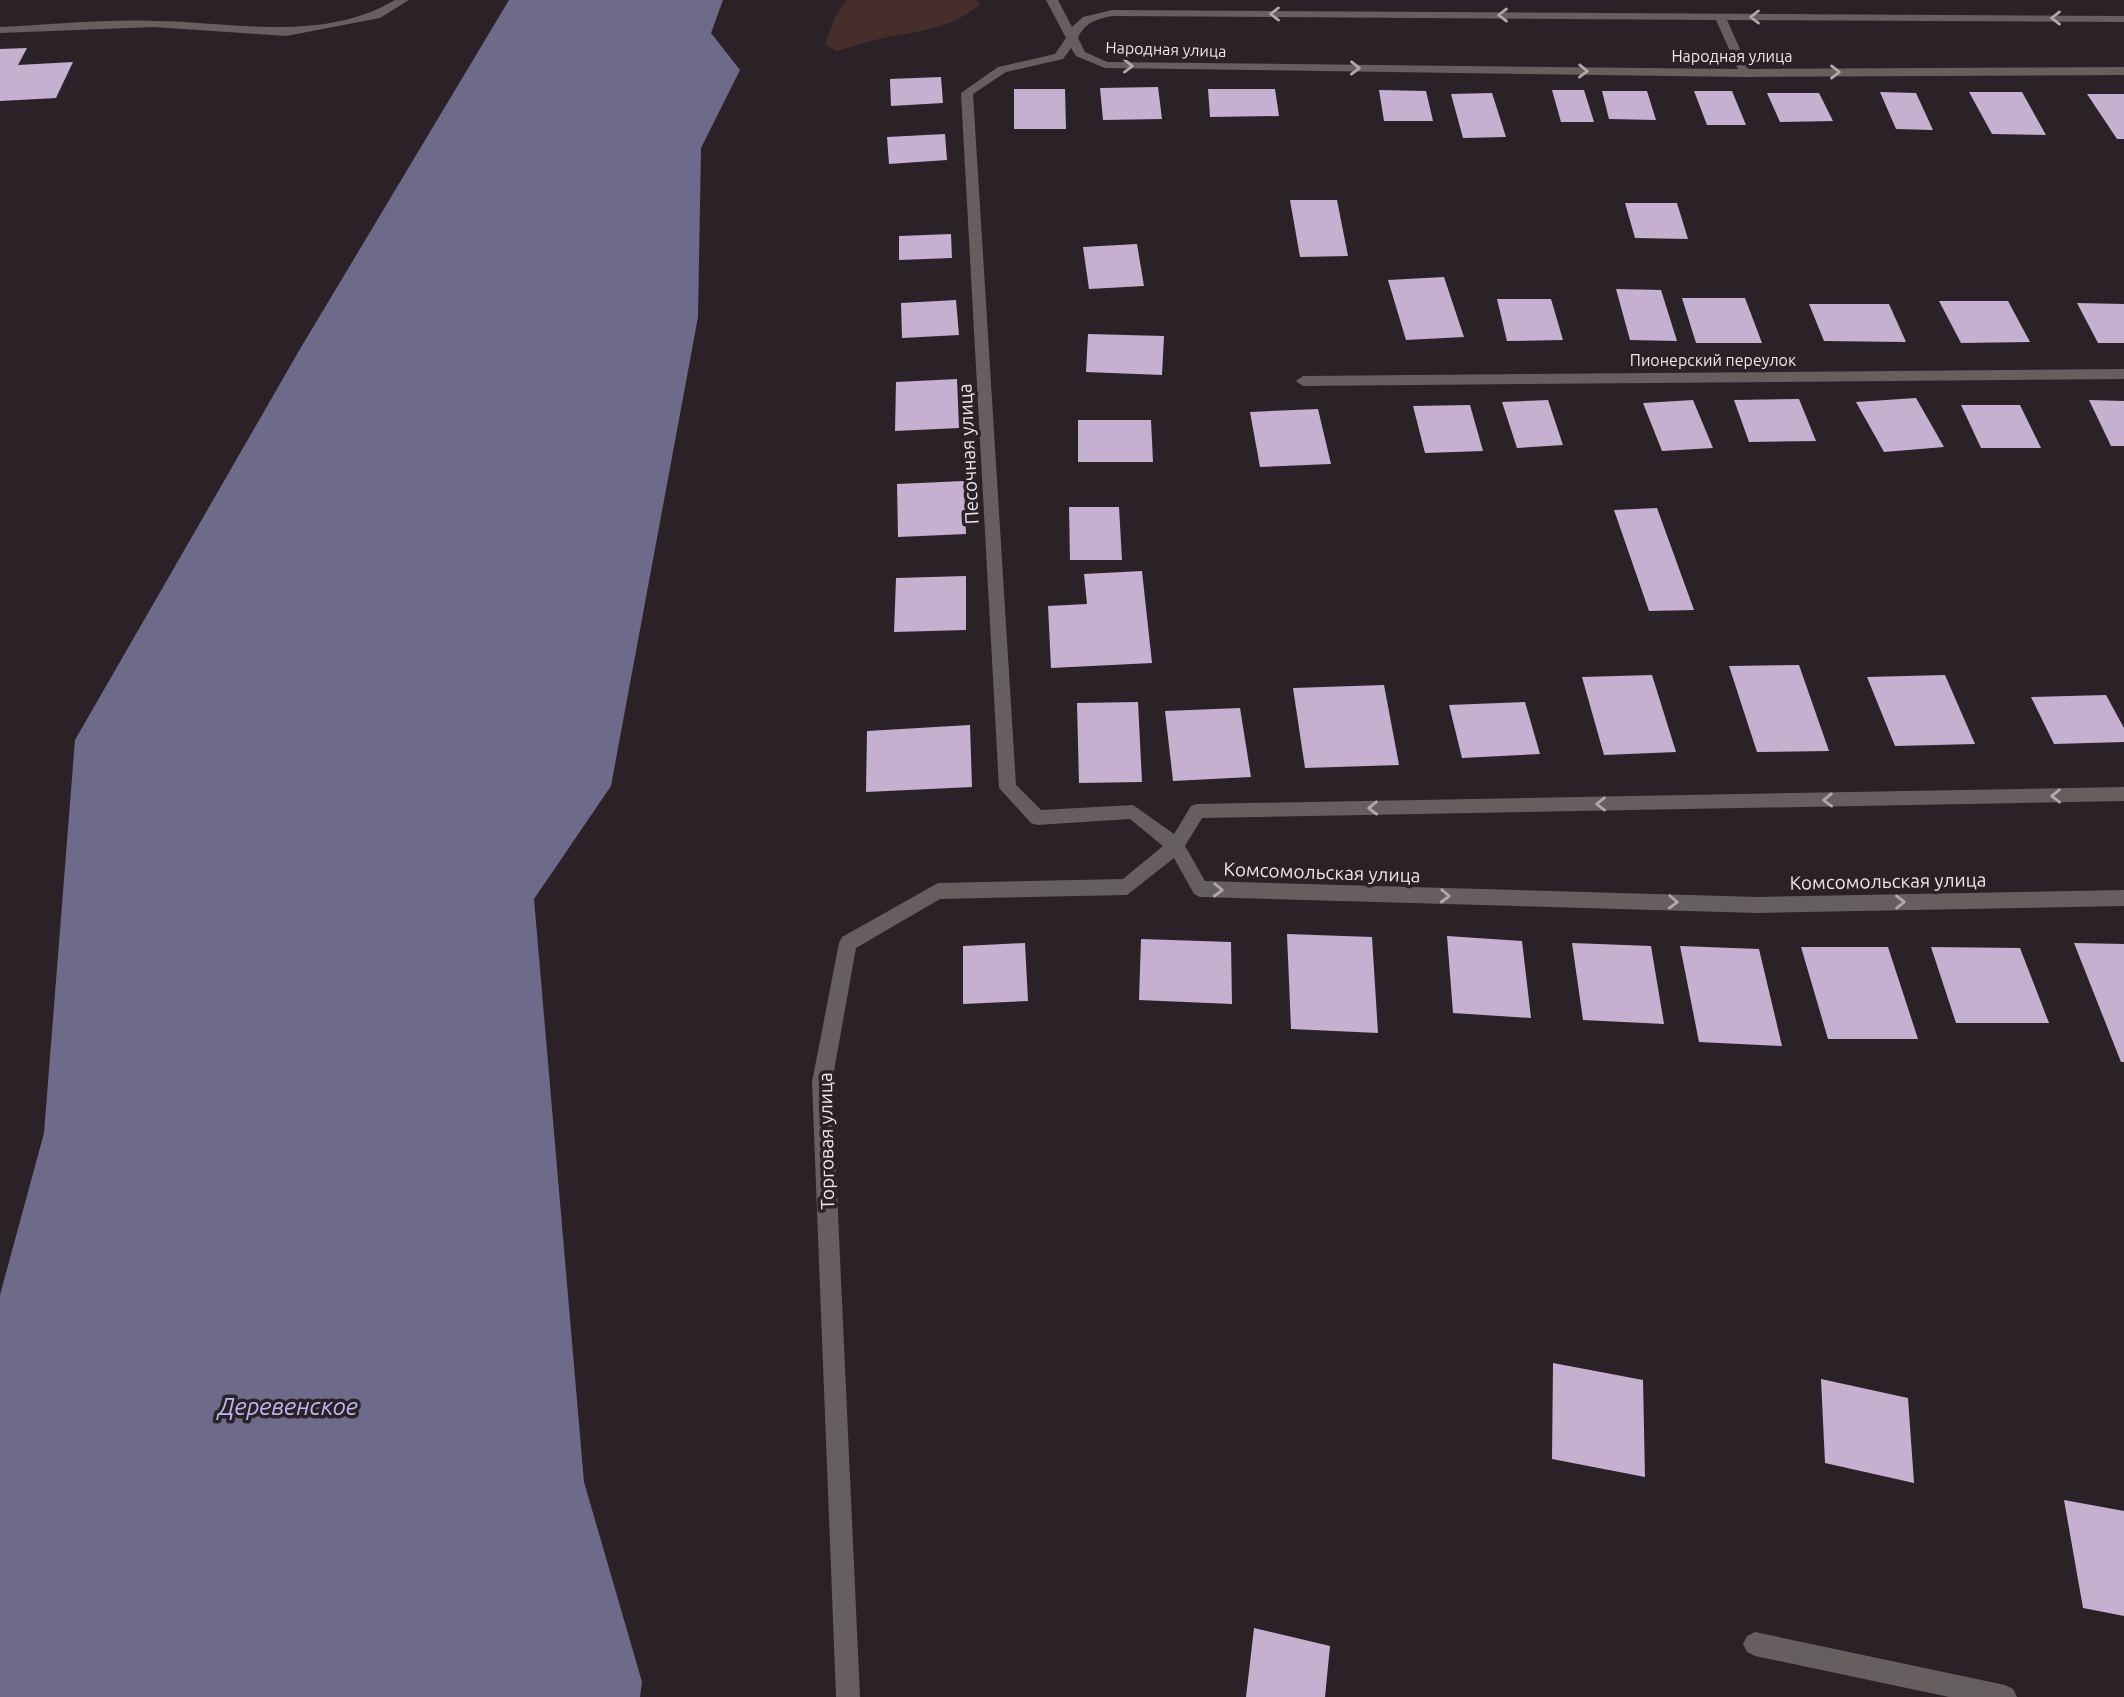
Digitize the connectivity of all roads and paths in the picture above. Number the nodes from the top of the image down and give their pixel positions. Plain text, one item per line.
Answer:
1 (403, 0) edge
2 (1052, 0) edge
3 (1720, 16) junction
4 (2124, 19) edge
5 (0, 30) edge
6 (1072, 38) junction
7 (2124, 71) edge
8 (1745, 73) junction
9 (2124, 374) edge
10 (1303, 381) dead end
11 (2124, 794) edge
12 (1176, 846) junction
13 (2124, 898) edge
14 (1755, 1644) dead end
15 (848, 1697) edge
16 (2005, 1697) edge

1 - 5 street
2 - 6 street
4 -> 3 street, Народная улица
3 -> 6 street, Народная улица
3 - 8 street
6 -> 8 street, Народная улица
6 - 12 street, Песочная улица
8 -> 7 street, Народная улица
9 - 10 street, Пионерский переулок
11 -> 12 street
12 -> 13 street, Комсомольская улица
12 - 15 street, Торговая улица
14 - 16 street

